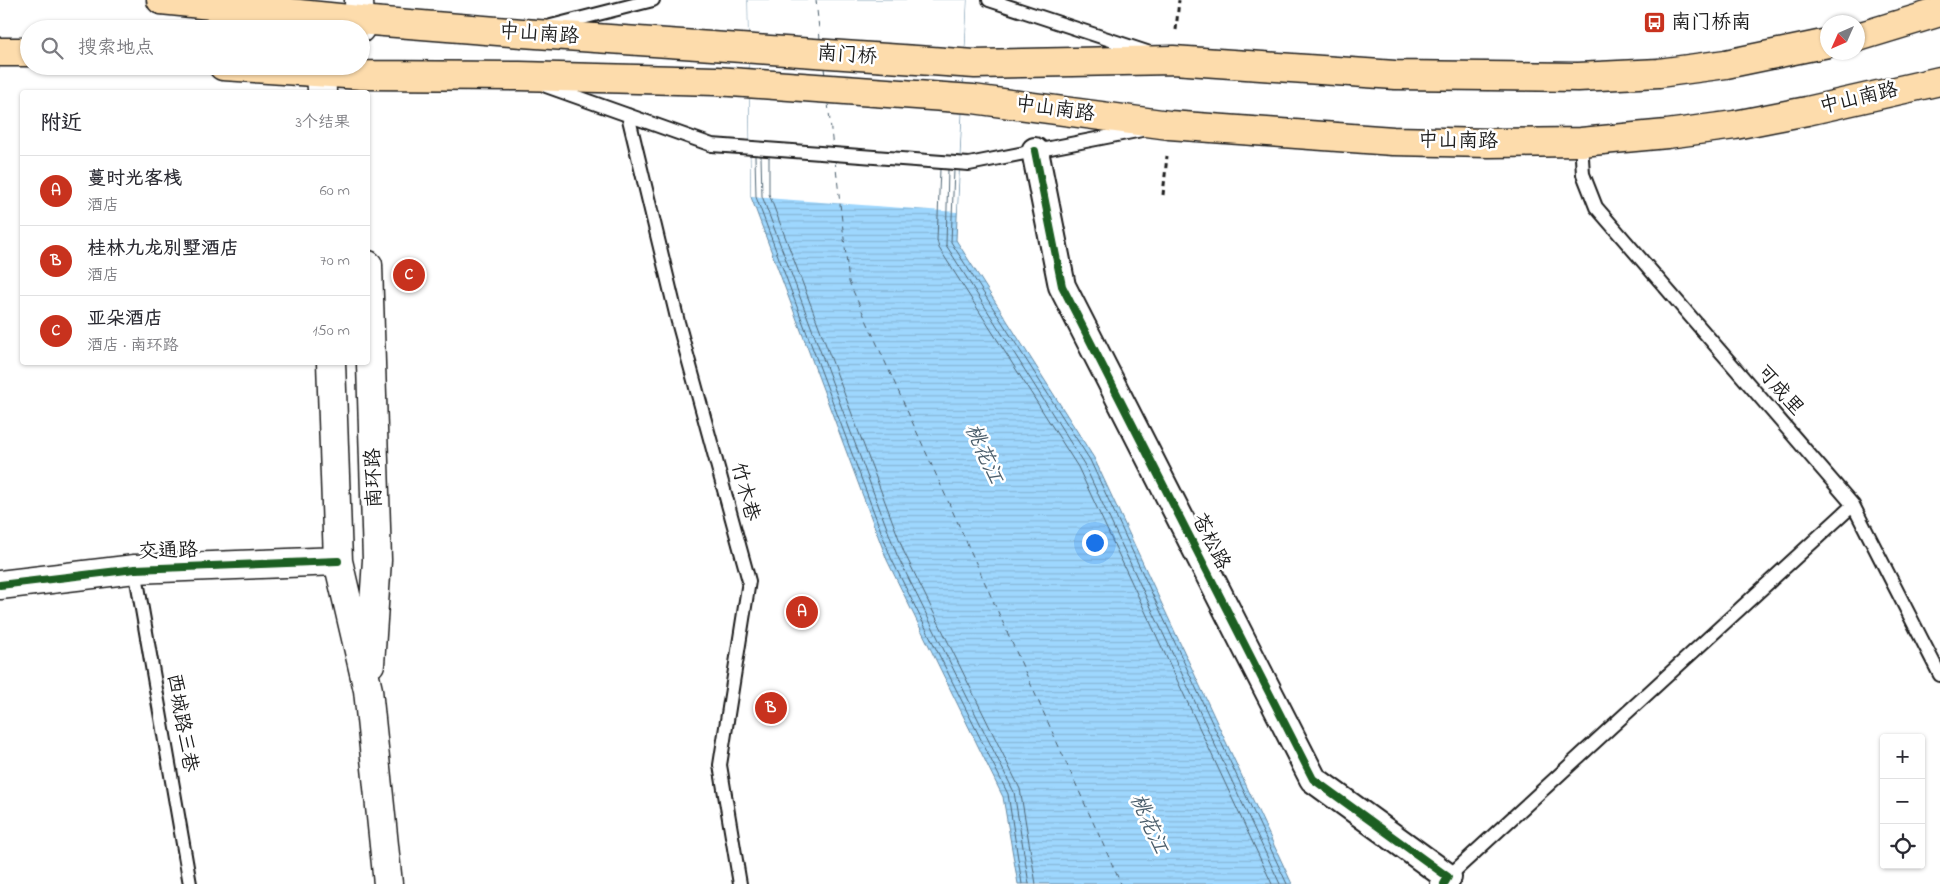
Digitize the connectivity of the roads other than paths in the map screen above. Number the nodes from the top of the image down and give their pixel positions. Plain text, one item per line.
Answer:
1 (161, 0) edge
2 (653, 0) edge
3 (989, 0) edge
4 (1940, 12) edge
5 (321, 15) edge
6 (359, 16) edge
7 (522, 34) junction
8 (1865, 34) edge
9 (1820, 45) edge
10 (718, 48) joint
11 (0, 52) edge
12 (20, 52) edge
13 (1173, 60) junction
14 (975, 64) joint
15 (304, 75) edge
16 (520, 76) junction
17 (322, 77) edge
18 (361, 78) edge
19 (1940, 80) edge
20 (716, 82) joint
21 (973, 99) joint
22 (628, 115) junction
23 (1169, 125) junction
24 (1581, 142) junction
25 (1035, 151) junction
26 (370, 324) edge
27 (331, 365) edge
28 (1853, 506) junction
29 (338, 561) junction
30 (135, 569) junction
31 (0, 585) edge
32 (1940, 675) edge
33 (368, 690) junction
34 (1446, 880) edge
35 (190, 884) edge
36 (388, 884) edge
37 (740, 884) edge

1 - 5 highway, 中山南路
2 - 7 lane
3 - 13 lane
4 - 8 highway
5 - 6 highway, 中山南路
6 - 7 highway, 中山南路
7 - 10 highway, 中山南路
9 - 13 highway, 中山南路
10 - 14 highway, 南门桥
11 - 12 highway
13 - 14 highway, 中山南路
15 - 17 highway, 中山南路
16 - 18 highway, 中山南路
16 - 20 highway, 中山南路
16 - 22 lane
17 - 18 highway, 中山南路
19 - 24 highway, 中山南路
20 - 21 highway, 南门桥
21 - 23 highway, 中山南路
22 - 25 lane
22 - 37 lane, 竹木巷
23 - 24 highway, 中山南路
23 - 25 lane
24 - 28 lane, 可成里
25 - 34 street, 苍松路
26 - 33 main road, 南环路
27 - 29 main road, 南环路
28 - 32 lane, 可成里
28 - 34 lane
29 - 30 main road, 交通路
29 - 33 main road, 南环路
30 - 31 main road, 交通路
30 - 35 lane, 西城路三巷
33 - 36 main road, 南环路

